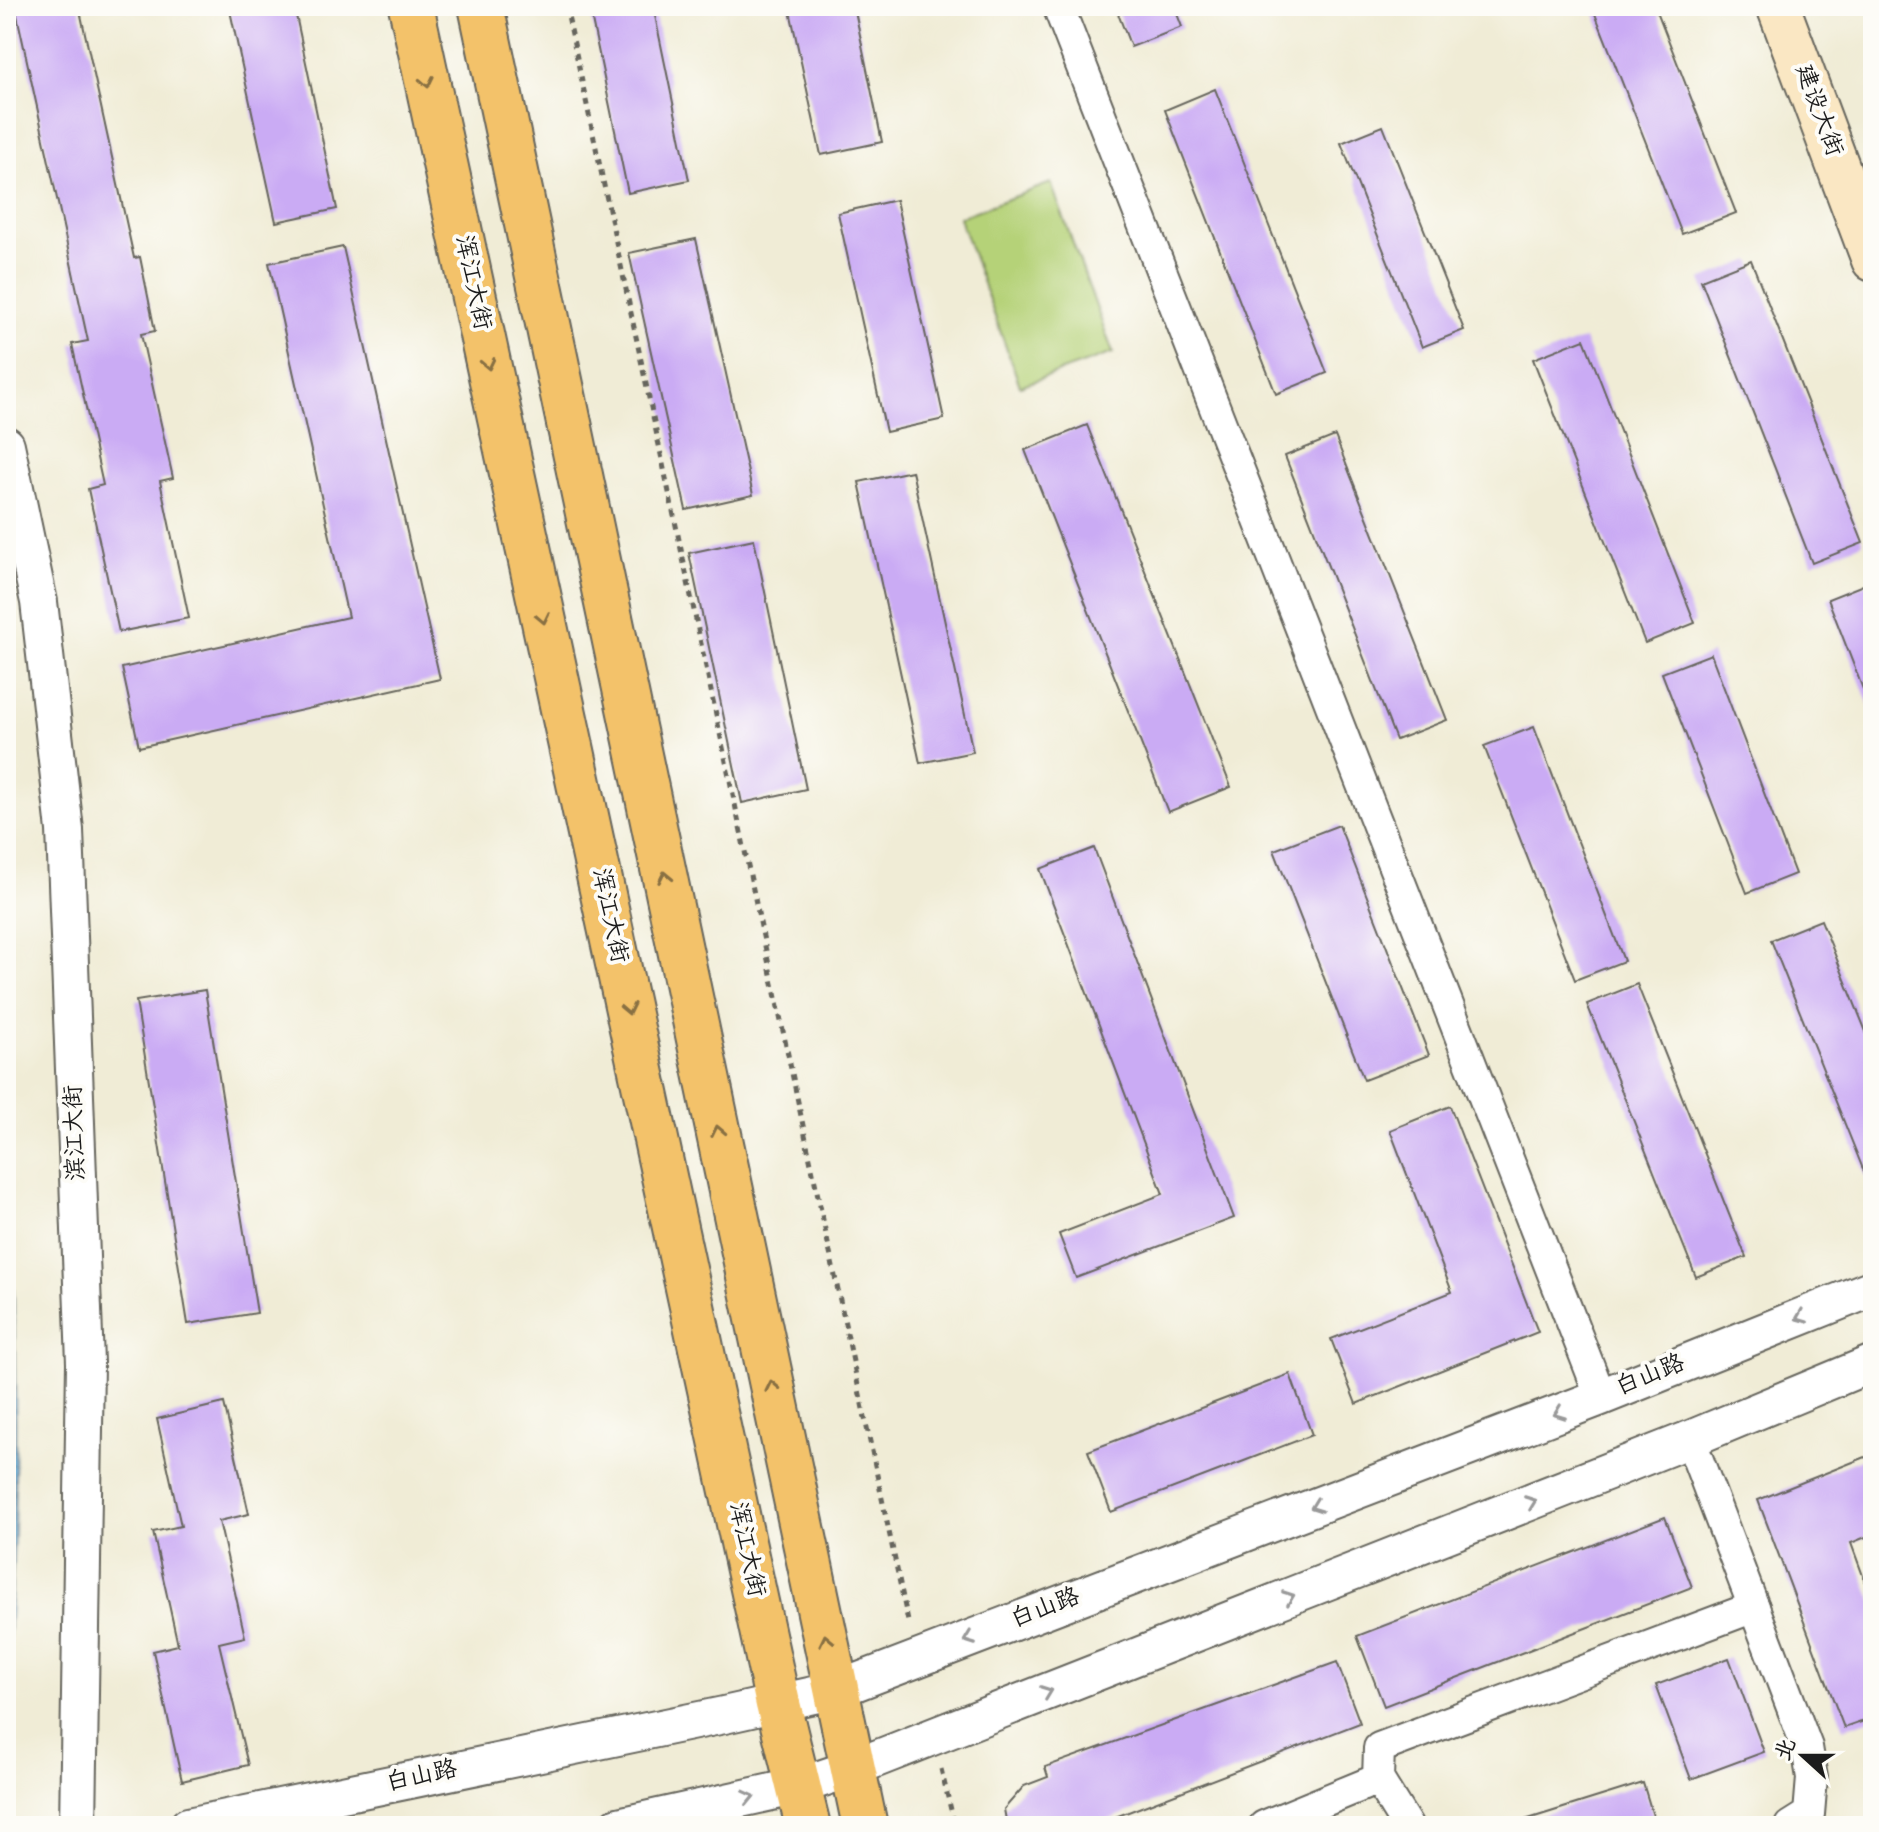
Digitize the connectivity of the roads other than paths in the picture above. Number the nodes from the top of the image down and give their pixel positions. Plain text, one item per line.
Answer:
1 (411, 6) edge
2 (481, 6) edge
3 (1058, 6) edge
4 (1778, 6) edge
5 (1873, 260) edge
6 (6, 445) edge
7 (1873, 1288) edge
8 (1873, 1363) edge
9 (1601, 1397) junction
10 (1690, 1439) junction
11 (1754, 1607) junction
12 (836, 1690) junction
13 (778, 1704) junction
14 (853, 1768) junction
15 (1378, 1779) junction
16 (803, 1806) edge
17 (78, 1826) edge
18 (188, 1826) edge
19 (618, 1826) edge
20 (865, 1826) edge
21 (1264, 1826) edge
22 (1407, 1826) edge
23 (1790, 1826) edge

1 -> 13 main road, 浑江大街
12 -> 2 main road
3 - 9 street
4 - 5 main road, 建设大街
6 - 17 street, 滨江大街
7 -> 9 street, 白山路
8 - 10 street
9 -> 12 street, 白山路
10 - 11 street
14 -> 10 street
11 - 15 street
11 - 23 street
12 - 13 street, 白山路
12 - 14 main road
13 - 16 main road, 浑江大街
13 - 18 street, 白山路
14 - 16 street
14 - 20 main road
15 - 21 street
15 - 22 street
19 -> 16 street

